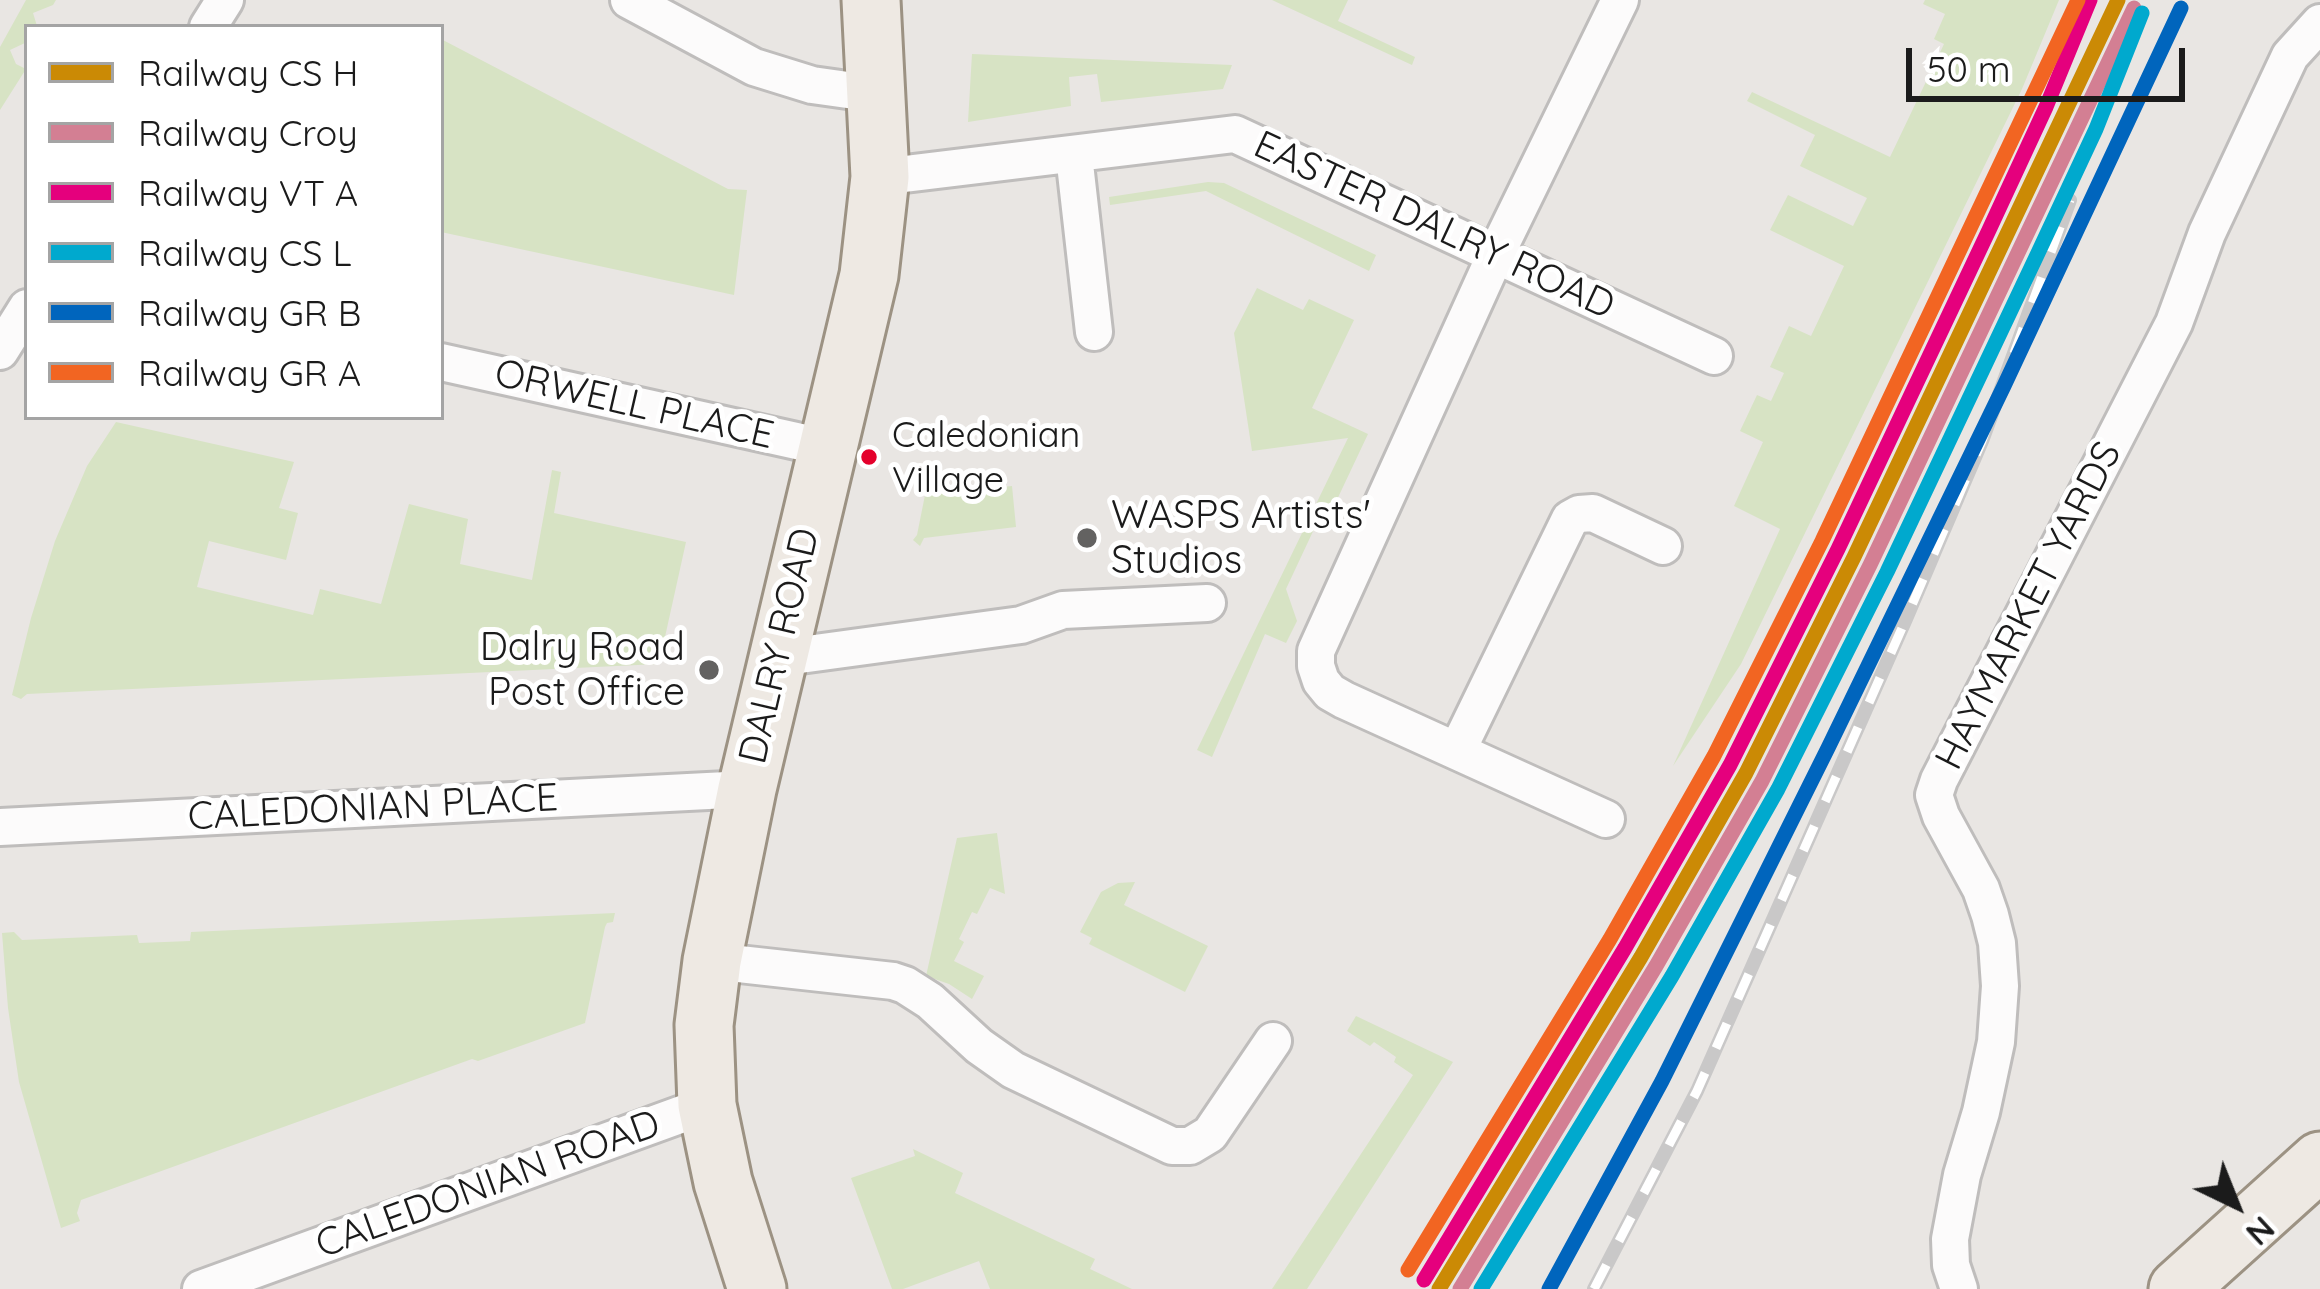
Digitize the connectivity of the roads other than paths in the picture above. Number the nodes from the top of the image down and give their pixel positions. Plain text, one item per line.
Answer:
1 (629, 0) edge
2 (871, 0) edge
3 (1620, 0) edge
4 (2320, 23) edge
5 (876, 94) junction
6 (1074, 155) junction
7 (880, 177) junction
8 (1496, 254) junction
9 (24, 313) edge
10 (1094, 332) dead end
11 (0, 350) edge
12 (1714, 356) dead end
13 (444, 363) edge
14 (827, 448) junction
15 (1663, 546) dead end
16 (1207, 603) dead end
17 (778, 658) junction
18 (1457, 752) junction
19 (747, 789) junction
20 (1606, 819) dead end
21 (0, 827) edge
22 (712, 961) junction
23 (1273, 1041) dead end
24 (706, 1105) junction
25 (2316, 1174) edge
26 (201, 1289) edge
27 (757, 1289) edge
28 (1959, 1289) edge
29 (2177, 1289) edge

1 - 5 street
2 - 5 main road, DALRY ROAD
3 - 8 street
4 - 28 street, HAYMARKET YARDS
5 - 7 main road, DALRY ROAD
6 - 7 street, EASTER DALRY ROAD
6 - 8 street, EASTER DALRY ROAD
6 - 10 street
7 - 14 main road, DALRY ROAD
8 - 12 street, EASTER DALRY ROAD
8 - 18 street
9 - 11 street
13 - 14 street, ORWELL PLACE
14 - 17 main road, DALRY ROAD
15 - 18 street
16 - 17 street
17 - 19 main road, DALRY ROAD
18 - 20 street
19 - 21 street, CALEDONIAN PLACE
19 - 22 main road, DALRY ROAD
22 - 23 street
22 - 24 main road, DALRY ROAD
24 - 26 street, CALEDONIAN ROAD
24 - 27 main road, DALRY ROAD
25 - 29 main road

